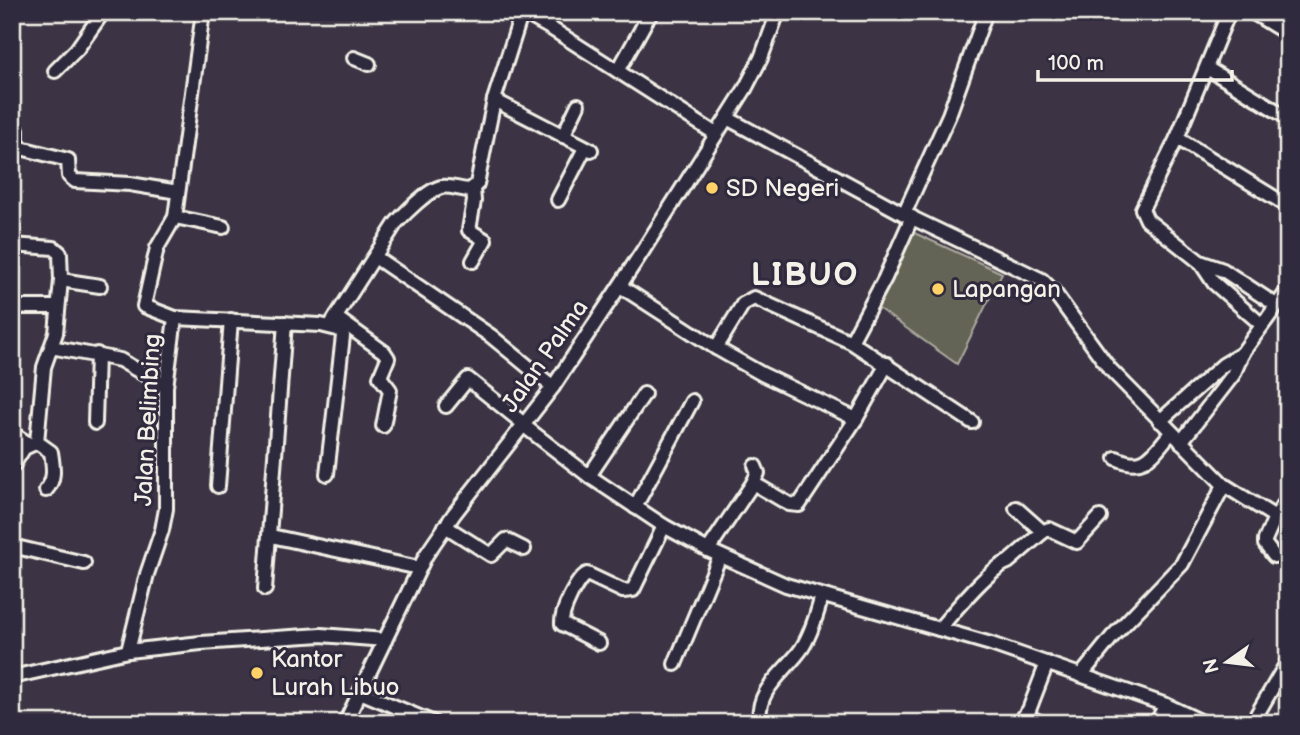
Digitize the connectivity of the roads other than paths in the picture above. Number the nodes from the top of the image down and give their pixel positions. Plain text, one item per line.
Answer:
1 (103, 12) edge
2 (203, 12) edge
3 (522, 12) edge
4 (653, 12) edge
5 (778, 12) edge
6 (986, 12) edge
7 (1229, 12) edge
8 (1252, 12) edge
9 (1288, 34) edge
10 (354, 58) dead end
11 (369, 64) dead end
12 (1207, 68) junction
13 (55, 71) dead end
14 (618, 71) junction
15 (494, 100) junction
16 (578, 105) dead end
17 (727, 118) junction
18 (1288, 118) edge
19 (12, 126) edge
20 (716, 134) junction
21 (563, 136) junction
22 (1177, 138) junction
23 (473, 189) junction
24 (178, 192) junction
25 (558, 200) dead end
26 (1288, 206) edge
27 (908, 216) junction
28 (175, 217) junction
29 (223, 227) dead end
30 (12, 245) edge
31 (375, 257) junction
32 (473, 261) dead end
33 (1200, 261) junction
34 (61, 280) junction
35 (100, 286) dead end
36 (620, 286) junction
37 (1288, 290) edge
38 (1256, 292) junction
39 (1276, 305) junction
40 (12, 307) edge
41 (58, 307) junction
42 (1244, 309) junction
43 (175, 318) junction
44 (231, 320) junction
45 (333, 322) junction
46 (285, 323) junction
47 (1262, 325) junction
48 (851, 342) junction
49 (51, 347) junction
50 (716, 348) junction
51 (1243, 352) junction
52 (97, 354) junction
53 (887, 364) junction
54 (166, 387) junction
55 (553, 387) junction
56 (644, 394) dead end
57 (692, 401) dead end
58 (446, 406) dead end
59 (856, 419) junction
60 (1160, 421) junction
61 (972, 422) dead end
62 (95, 423) dead end
63 (524, 424) junction
64 (383, 426) dead end
65 (12, 433) edge
66 (1176, 437) junction
67 (33, 443) junction
68 (1116, 458) dead end
69 (12, 467) edge
70 (755, 467) dead end
71 (327, 474) dead end
72 (589, 476) junction
73 (753, 483) junction
74 (1224, 485) junction
75 (218, 486) dead end
76 (46, 490) dead end
77 (1288, 499) edge
78 (635, 507) junction
79 (1016, 508) dead end
80 (1100, 517) dead end
81 (1275, 517) junction
82 (1288, 525) edge
83 (445, 526) junction
84 (664, 526) junction
85 (1043, 532) junction
86 (271, 536) junction
87 (12, 547) edge
88 (524, 549) dead end
89 (708, 550) junction
90 (720, 556) junction
91 (1274, 556) dead end
92 (84, 563) dead end
93 (419, 568) junction
94 (265, 589) dead end
95 (822, 596) junction
96 (939, 629) junction
97 (385, 640) junction
98 (599, 643) dead end
99 (128, 651) junction
100 (1288, 661) edge
101 (1047, 663) junction
102 (675, 664) dead end
103 (1082, 674) junction
104 (12, 677) edge
105 (360, 692) junction
106 (1166, 705) junction
107 (1022, 719) edge
108 (345, 723) edge
109 (434, 723) edge
110 (761, 723) edge
111 (1042, 723) edge
112 (1156, 723) edge
113 (1204, 723) edge
114 (1252, 723) edge

1 - 13 street
2 - 24 street
3 - 14 street
3 - 15 street
4 - 14 street
5 - 17 street, Jalan Palma
6 - 27 street
7 - 12 street
8 - 9 street
10 - 11 street
12 - 18 street
12 - 22 street
14 - 20 street
15 - 21 street
15 - 23 street
16 - 21 street
17 - 20 street, Jalan Palma
17 - 27 street
19 - 24 street
20 - 36 street, Jalan Palma
21 - 25 street
22 - 26 street
22 - 33 street
23 - 31 street
23 - 32 street
24 - 28 street
27 - 48 street
27 - 60 street
28 - 29 street
28 - 43 street
30 - 34 street
31 - 45 street
31 - 55 street
33 - 38 street
33 - 42 street
34 - 35 street
34 - 41 street
36 - 50 street
36 - 55 street, Jalan Palma
37 - 39 street
38 - 39 street
38 - 42 street
39 - 47 street
40 - 41 street
41 - 49 street
42 - 47 street
43 - 44 street, Jalan Belimbing
43 - 54 street, Jalan Belimbing
44 - 46 street, Jalan Belimbing
44 - 75 street
45 - 46 street, Jalan Belimbing
45 - 64 street
45 - 71 street
46 - 86 street
47 - 51 street
48 - 50 street
48 - 53 street
49 - 52 street
49 - 67 street
50 - 59 street
51 - 60 street
51 - 66 street
52 - 54 street
52 - 62 street
53 - 59 street
53 - 61 street
54 - 99 street, Jalan Belimbing
55 - 63 street, Jalan Palma
56 - 72 street
57 - 78 street
58 - 63 street
59 - 73 street
60 - 66 street
63 - 72 street
63 - 83 street, Jalan Palma
65 - 67 street
66 - 68 street
66 - 74 street
67 - 69 street
67 - 76 street
70 - 73 street
72 - 78 street
73 - 89 street
74 - 81 street
74 - 103 street
77 - 81 street
78 - 84 street
79 - 85 street
80 - 85 street
81 - 82 street
81 - 91 street
83 - 88 street
83 - 93 street, Jalan Palma
84 - 89 street
84 - 98 street
85 - 96 street
86 - 93 street
86 - 94 street
87 - 92 street
89 - 90 street
90 - 95 street
90 - 102 street
93 - 97 street, Jalan Palma
95 - 96 street
95 - 110 street
96 - 101 street
97 - 99 street
97 - 105 street, Jalan Palma
99 - 104 street
100 - 114 street
101 - 103 street
101 - 107 street
103 - 106 street
105 - 108 street, Jalan Palma
105 - 109 street
106 - 112 street
106 - 113 street
107 - 111 street

